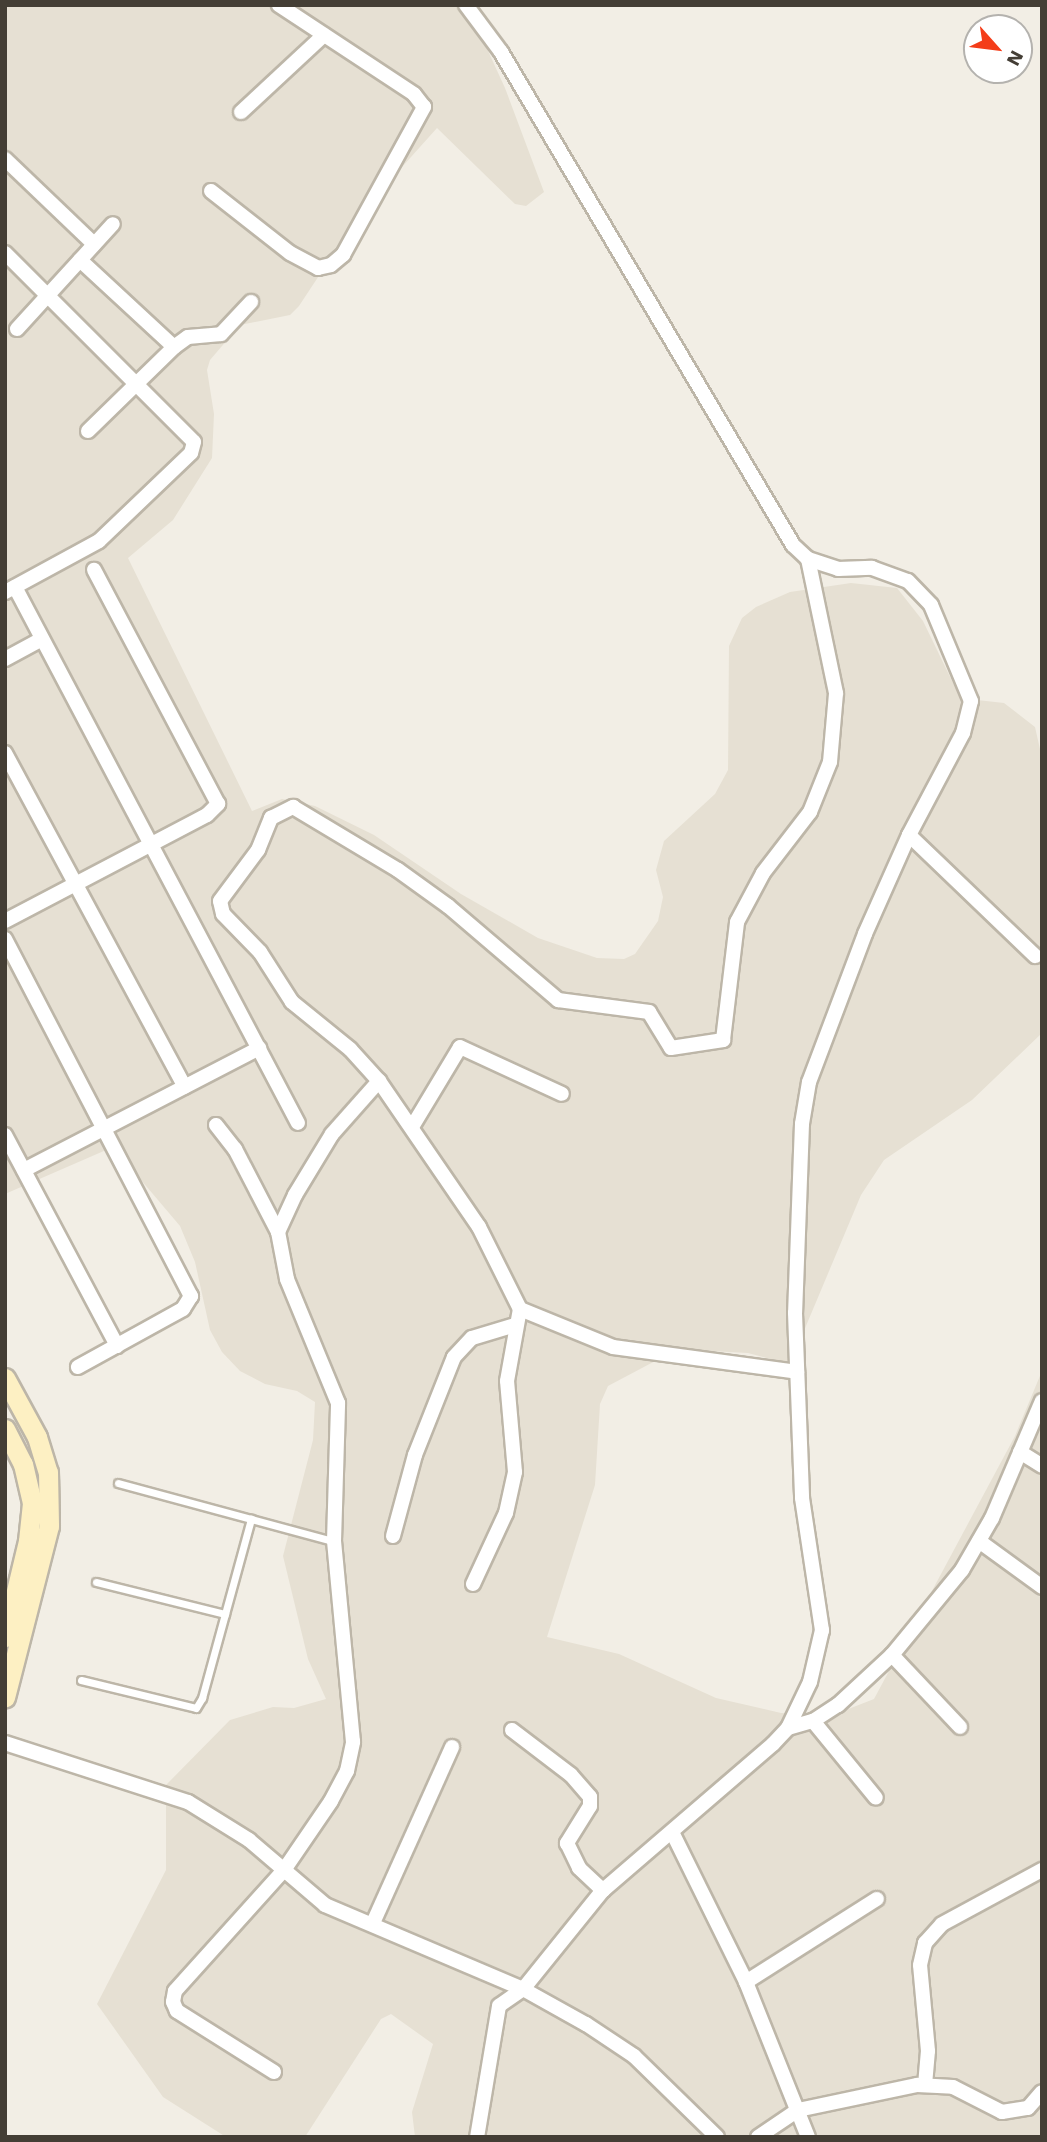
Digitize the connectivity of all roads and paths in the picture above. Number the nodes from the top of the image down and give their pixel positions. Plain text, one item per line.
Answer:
1 (279, 5) edge
2 (466, 5) edge
3 (324, 35) junction
4 (241, 112) dead end
5 (5, 159) edge
6 (211, 191) dead end
7 (113, 223) dead end
8 (94, 244) junction
9 (5, 253) edge
10 (80, 260) junction
11 (48, 295) junction
12 (251, 302) dead end
13 (17, 329) dead end
14 (174, 347) junction
15 (138, 383) junction
16 (88, 431) dead end
17 (808, 559) junction
18 (94, 570) dead end
19 (10, 590) edge
20 (42, 639) junction
21 (5, 659) edge
22 (5, 753) edge
23 (909, 835) junction
24 (152, 843) junction
25 (76, 885) junction
26 (5, 920) edge
27 (5, 939) edge
28 (1035, 956) dead end
29 (259, 1048) junction
30 (379, 1081) junction
31 (184, 1087) junction
32 (562, 1094) dead end
33 (298, 1123) dead end
34 (216, 1125) dead end
35 (412, 1127) junction
36 (103, 1130) junction
37 (5, 1135) edge
38 (24, 1170) junction
39 (278, 1232) junction
40 (520, 1309) junction
41 (515, 1325) junction
42 (117, 1346) junction
43 (78, 1367) dead end
44 (797, 1372) junction
45 (5, 1378) edge
46 (1042, 1401) edge
47 (5, 1429) edge
48 (1020, 1452) junction
49 (1042, 1466) edge
50 (118, 1483) dead end
51 (251, 1519) junction
52 (393, 1536) dead end
53 (334, 1541) junction
54 (979, 1541) junction
55 (96, 1582) dead end
56 (473, 1584) dead end
57 (1042, 1587) edge
58 (225, 1614) junction
59 (5, 1637) edge
60 (892, 1655) junction
61 (81, 1680) dead end
62 (5, 1697) edge
63 (813, 1721) junction
64 (960, 1727) dead end
65 (788, 1728) junction
66 (512, 1730) dead end
67 (5, 1742) edge
68 (452, 1747) dead end
69 (876, 1798) dead end
70 (673, 1834) junction
71 (284, 1870) junction
72 (1042, 1870) edge
73 (603, 1890) junction
74 (877, 1899) dead end
75 (373, 1923) junction
76 (746, 1982) junction
77 (523, 1989) junction
78 (274, 2072) dead end
79 (925, 2085) junction
80 (1042, 2091) edge
81 (798, 2110) junction
82 (477, 2137) edge
83 (717, 2137) edge
84 (758, 2137) edge
85 (808, 2137) edge

1 - 3 street
2 - 17 street
3 - 4 street
3 - 6 street
5 - 8 street
7 - 8 street
8 - 10 street
9 - 11 street
10 - 11 street
10 - 14 street
11 - 13 street
11 - 15 street
12 - 14 street
14 - 15 street
15 - 16 street
15 - 19 street
17 - 23 street
17 - 30 street
18 - 24 street
19 - 20 street
20 - 21 street
20 - 24 street
22 - 25 street
23 - 28 street
23 - 44 street
24 - 25 street
24 - 29 street
25 - 26 street
25 - 31 street
27 - 36 street
29 - 31 street
29 - 33 street
30 - 35 street
30 - 39 street
31 - 36 street
32 - 35 street
34 - 39 street
35 - 40 street
36 - 38 street
36 - 42 street
37 - 38 street
38 - 42 street
39 - 53 street
40 - 41 street
40 - 44 street
41 - 52 street
41 - 56 street
42 - 43 street
44 - 65 street
45 - 62 street
46 - 48 street
47 - 59 street
48 - 49 street
48 - 54 street
50 - 51 lane
51 - 53 lane
51 - 58 lane
53 - 71 street
54 - 57 street
54 - 60 street
55 - 58 lane
58 - 61 lane
60 - 63 street
60 - 64 street
63 - 65 street
63 - 69 street
65 - 70 street
66 - 73 street
67 - 71 street
68 - 75 street
70 - 73 street
70 - 76 street
71 - 75 street
71 - 78 street
72 - 79 street
73 - 77 street
74 - 76 street
75 - 77 street
76 - 81 street
77 - 82 street
77 - 83 street
79 - 80 street
79 - 81 street
81 - 84 street
81 - 85 street

